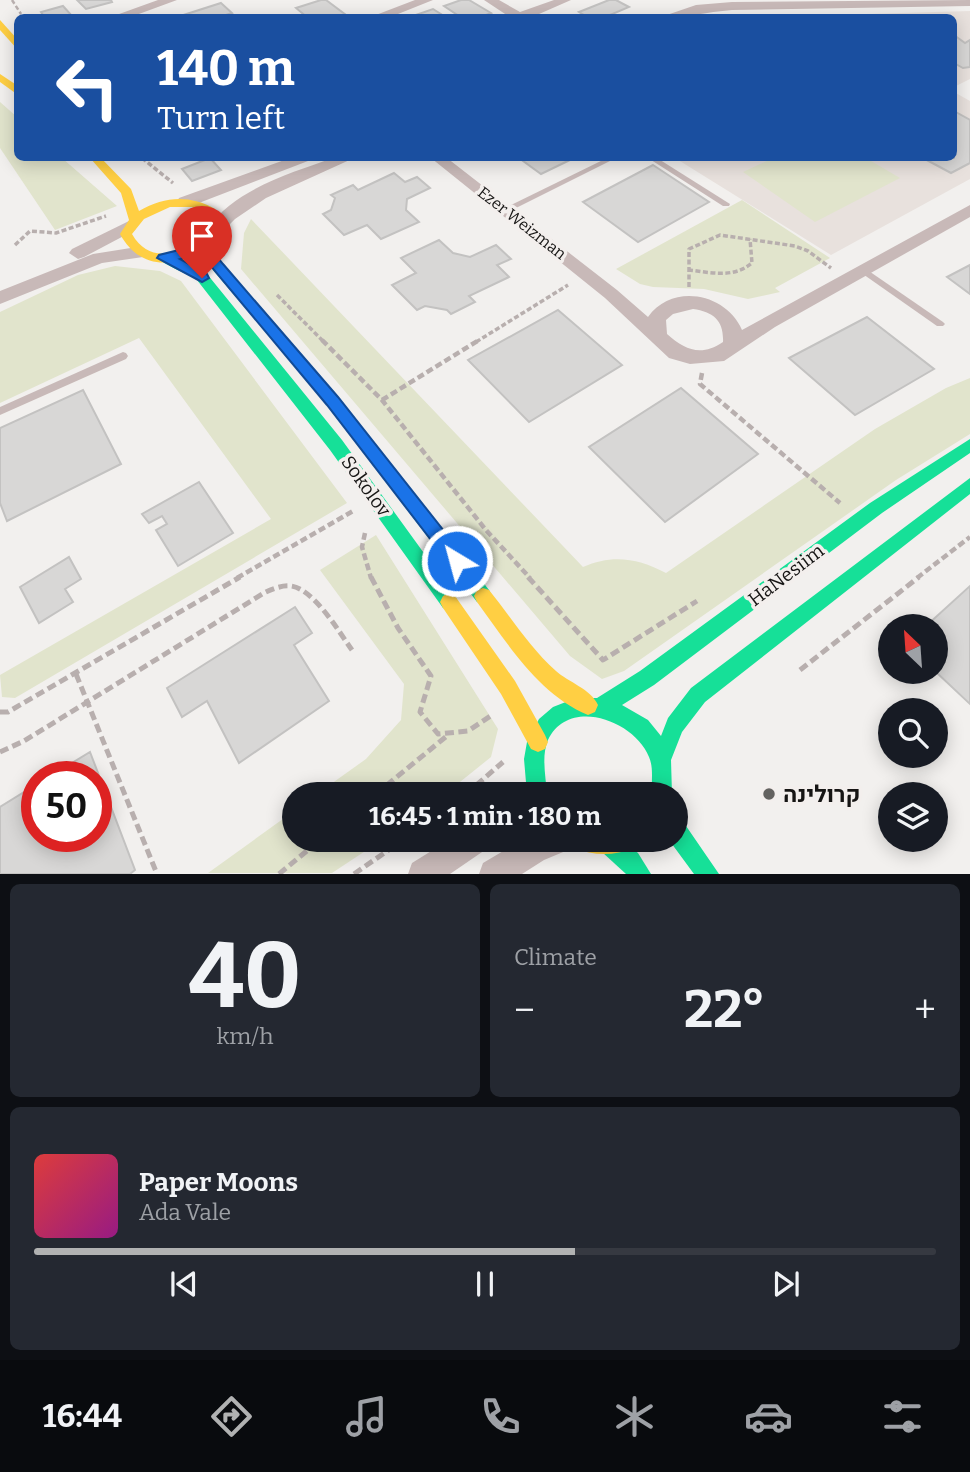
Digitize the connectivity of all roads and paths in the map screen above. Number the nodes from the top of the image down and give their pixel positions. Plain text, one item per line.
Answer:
1 (171, 0) edge
2 (426, 0) edge
3 (490, 0) edge
4 (565, 0) edge
5 (970, 2) edge
6 (378, 13) edge
7 (127, 14) edge
8 (513, 14) edge
9 (526, 14) edge
10 (678, 14) edge
11 (0, 23) edge
12 (14, 42) edge
13 (0, 77) edge
14 (14, 89) edge
15 (98, 161) edge
16 (145, 161) edge
17 (295, 161) edge
18 (339, 161) edge
19 (442, 161) edge
20 (606, 161) edge
21 (657, 161) edge
22 (216, 192) junction
23 (159, 193) dead end
24 (181, 202) junction
25 (726, 204) dead end
26 (505, 210) junction
27 (970, 210) edge
28 (133, 217) junction
29 (212, 233) junction
30 (750, 239) junction
31 (15, 245) dead end
32 (137, 253) junction
33 (164, 258) junction
34 (688, 270) junction
35 (863, 270) junction
36 (586, 274) junction
37 (846, 279) junction
38 (0, 284) edge
39 (268, 286) dead end
40 (606, 289) junction
41 (0, 298) edge
42 (694, 302) junction
43 (671, 305) junction
44 (796, 306) junction
45 (722, 312) junction
46 (940, 324) dead end
47 (658, 336) junction
48 (733, 343) junction
49 (122, 356) dead end
50 (704, 359) junction
51 (382, 400) junction
52 (0, 411) edge
53 (970, 445) edge
54 (970, 485) edge
55 (377, 501) junction
56 (943, 505) junction
57 (970, 506) edge
58 (844, 508) dead end
59 (970, 537) edge
60 (703, 597) dead end
61 (352, 650) dead end
62 (800, 670) dead end
63 (76, 674) junction
64 (516, 696) junction
65 (88, 702) junction
66 (595, 705) junction
67 (0, 712) edge
68 (449, 734) junction
69 (538, 742) junction
70 (0, 752) edge
71 (509, 757) dead end
72 (661, 761) junction
73 (391, 782) edge
74 (480, 782) edge
75 (530, 782) edge
76 (662, 782) edge
77 (688, 847) edge
78 (305, 852) edge
79 (385, 852) edge
80 (456, 852) edge
81 (529, 852) edge
82 (625, 852) edge
83 (157, 873) edge
84 (279, 873) edge
85 (354, 873) edge
86 (423, 873) edge
87 (494, 873) edge
88 (640, 873) edge
89 (708, 873) edge

1 - 7 street
2 - 6 street
3 - 8 street
4 - 9 street
5 - 10 street
11 - 12 main road
13 - 14 main road
15 - 28 main road
16 - 22 path
17 - 22 street
18 - 29 street
19 - 26 street, Ezer Weizman
20 - 26 lane
21 - 25 lane
22 - 24 street
23 - 24 main road
24 - 28 main road
24 - 29 main road
26 - 36 street, Ezer Weizman
27 - 35 street
28 - 31 path
28 - 32 main road
28 - 38 street
29 - 33 main road
29 - 66 main road, Sokolov
30 - 34 path
30 - 34 path
30 - 37 path
32 - 33 main road
32 - 41 street
33 - 55 main road, Sokolov
34 - 42 path
35 - 37 street
35 - 46 lane
36 - 40 street, Ezer Weizman
36 - 51 path
37 - 44 street
39 - 51 path
40 - 43 street, Ezer Weizman
40 - 47 street, Ezer Weizman
42 - 43 street
42 - 45 street
43 - 47 street
44 - 45 street
44 - 48 street
45 - 48 street
47 - 50 street
48 - 50 street
49 - 52 lane
50 - 58 path
51 - 60 path
53 - 66 main road, HaNesiim
54 - 56 main road, HaNesiim
55 - 63 path
55 - 64 main road, Sokolov
55 - 68 path
56 - 57 street
56 - 72 main road, HaNesiim
59 - 62 path
61 - 65 path
63 - 65 path
63 - 67 path
64 - 68 path
64 - 69 main road, Sokolov
65 - 70 path
65 - 83 path
66 - 69 main road, HaNesiim
66 - 72 main road, Sokolov
68 - 73 path
69 - 75 main road
71 - 74 path
72 - 76 main road
77 - 89 main road
78 - 84 path
79 - 85 path
80 - 86 street
81 - 87 street
82 - 88 main road

